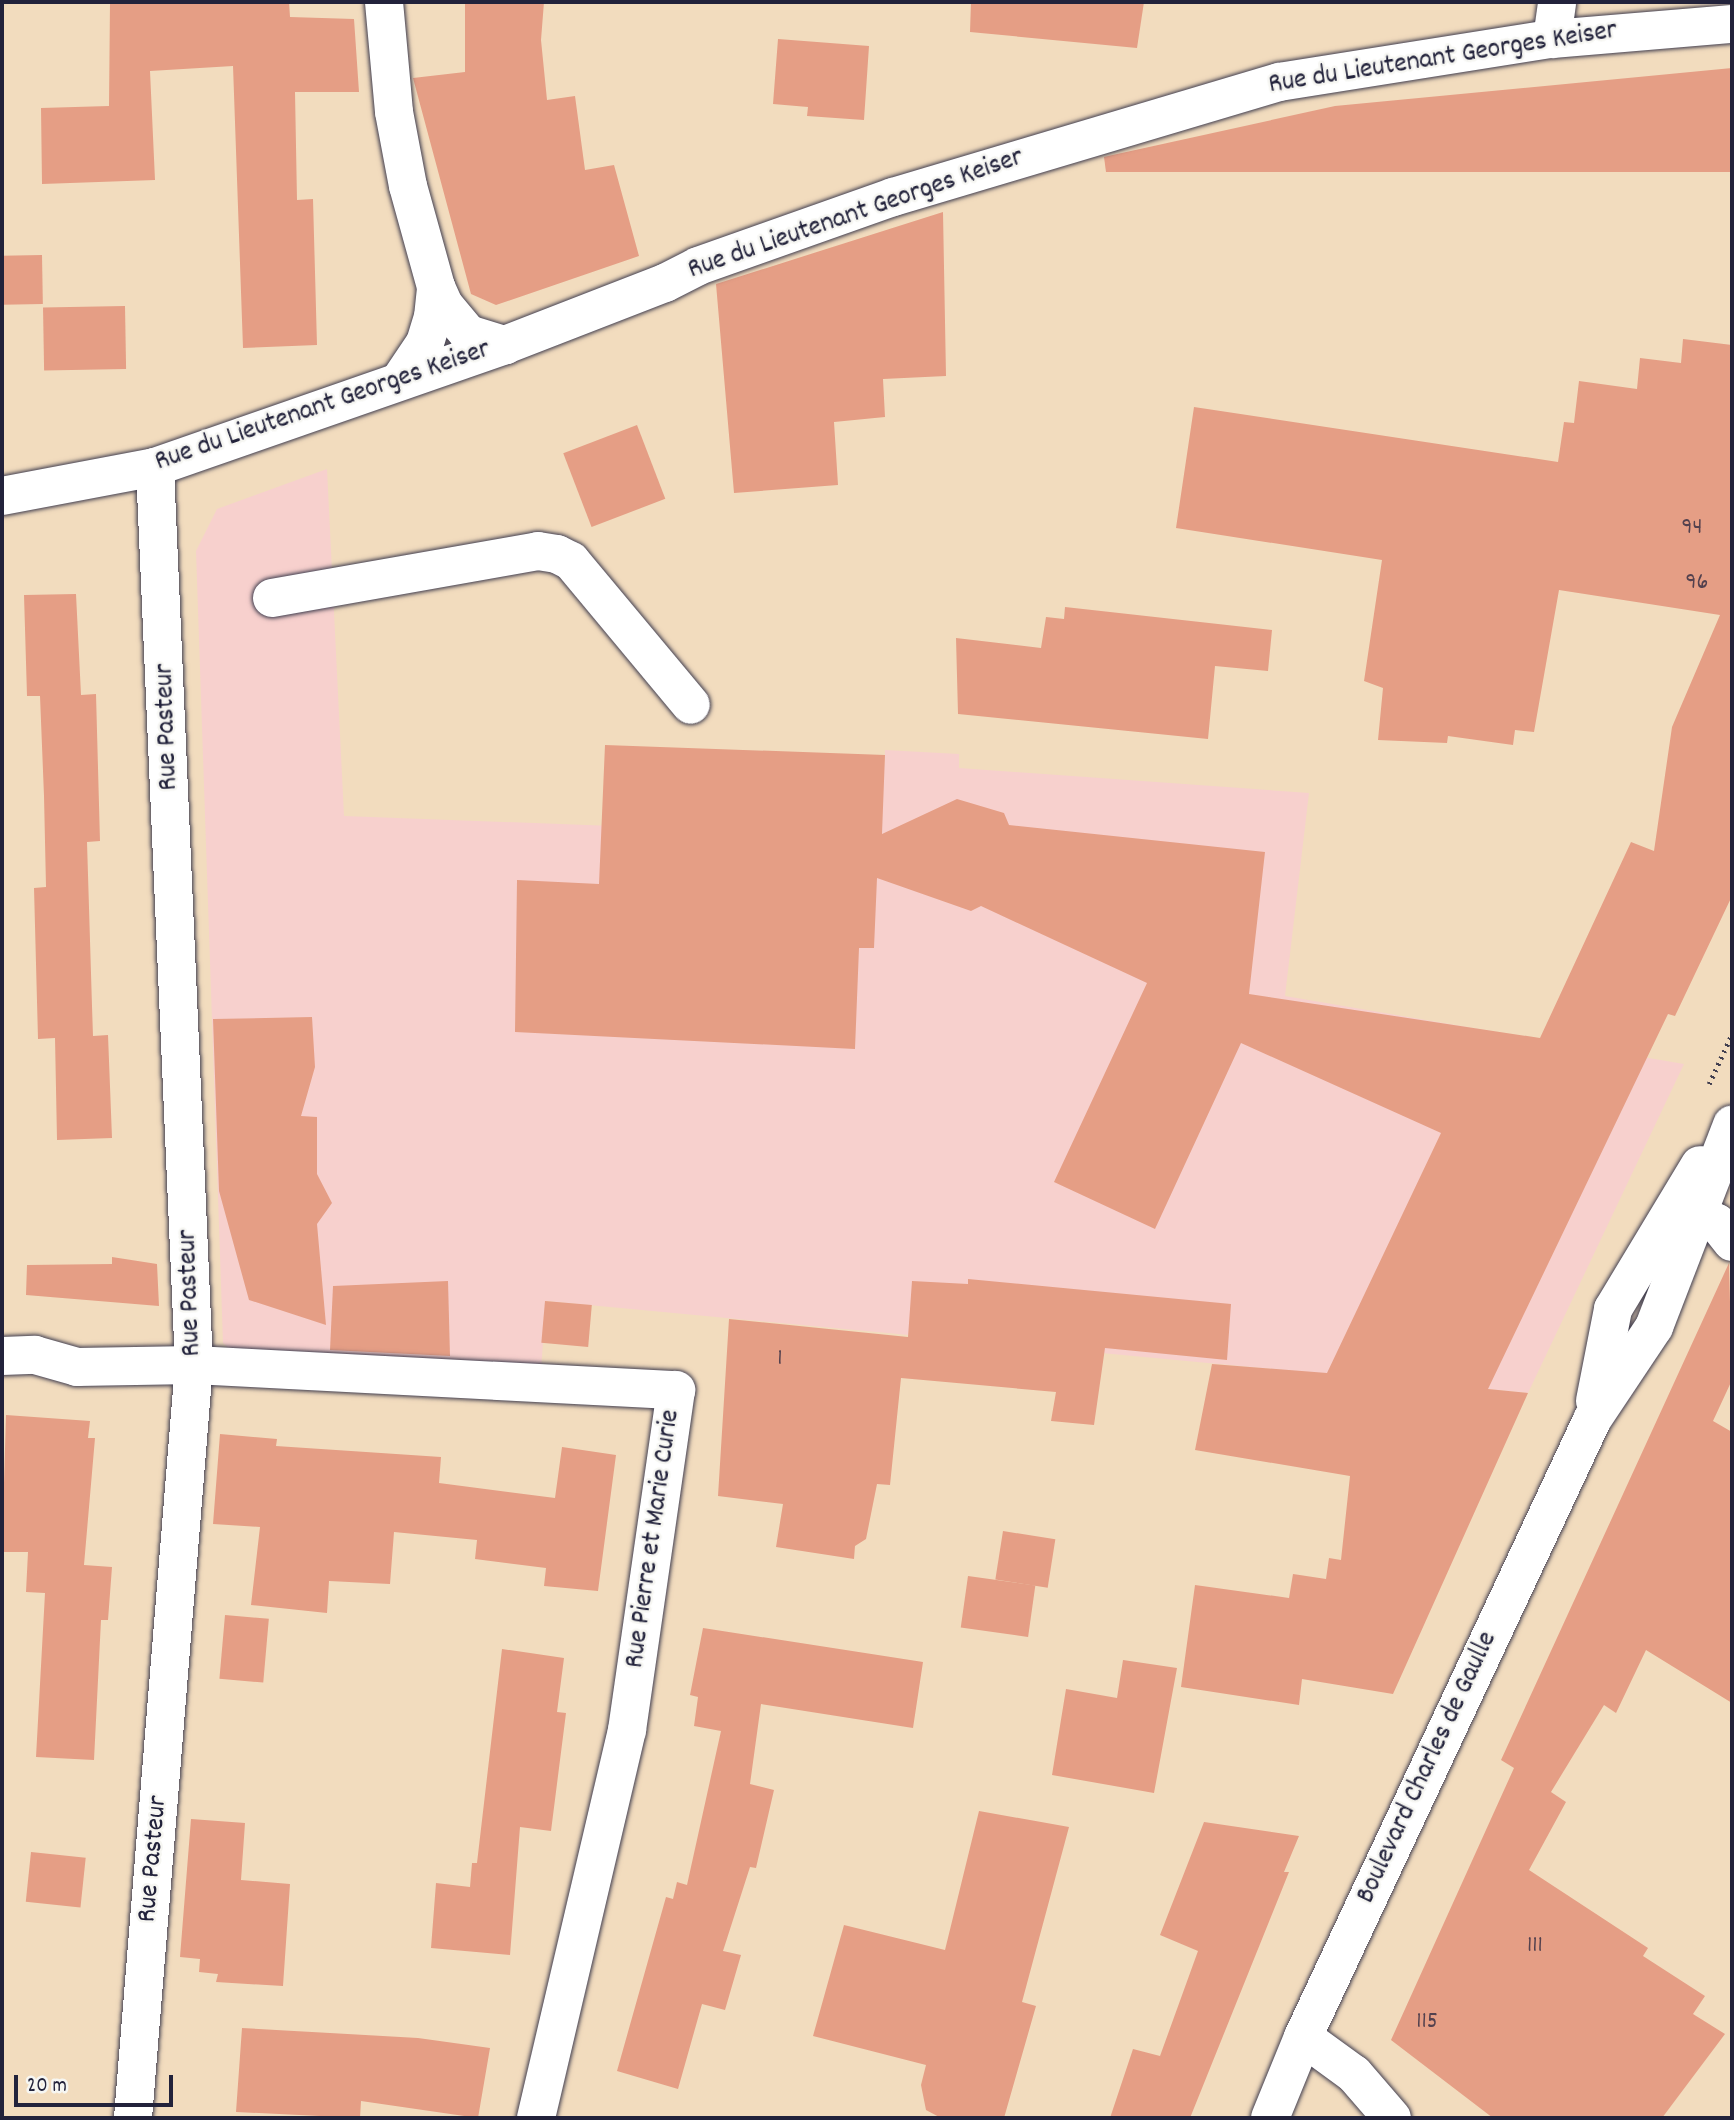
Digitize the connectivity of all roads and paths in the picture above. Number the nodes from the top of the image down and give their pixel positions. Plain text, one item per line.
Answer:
1 (384, 2) edge
2 (1557, 2) edge
3 (1732, 24) edge
4 (1552, 39) junction
5 (436, 287) junction
6 (505, 345) junction
7 (400, 380) junction
8 (155, 467) junction
9 (2, 496) edge
10 (272, 598) dead end
11 (691, 705) dead end
12 (1732, 1111) edge
13 (1732, 1125) edge
14 (1700, 1215) junction
15 (1732, 1242) edge
16 (2, 1356) edge
17 (194, 1365) junction
18 (1592, 1420) junction
19 (1303, 2037) junction
20 (133, 2118) edge
21 (536, 2118) edge
22 (1270, 2118) edge
23 (1392, 2118) edge

1 - 5 street
2 - 4 street
3 - 4 street, Rue du Lieutenant Georges Keiser
4 - 6 street, Rue du Lieutenant Georges Keiser
5 - 6 street
5 - 7 street
6 - 7 street, Rue du Lieutenant Georges Keiser
7 - 8 street, Rue du Lieutenant Georges Keiser
8 - 9 street, Rue du Lieutenant Georges Keiser
8 - 17 street, Rue Pasteur
10 - 11 street
12 - 18 street, Boulevard Charles de Gaulle
13 - 14 street, Boulevard Charles de Gaulle
14 - 15 street
14 - 18 street, Boulevard Charles de Gaulle
16 - 17 street
17 - 20 street, Rue Pasteur
17 - 21 street, Rue Pierre et Marie Curie
18 - 19 street, Boulevard Charles de Gaulle
19 - 22 street, Boulevard Charles de Gaulle
19 - 23 street

